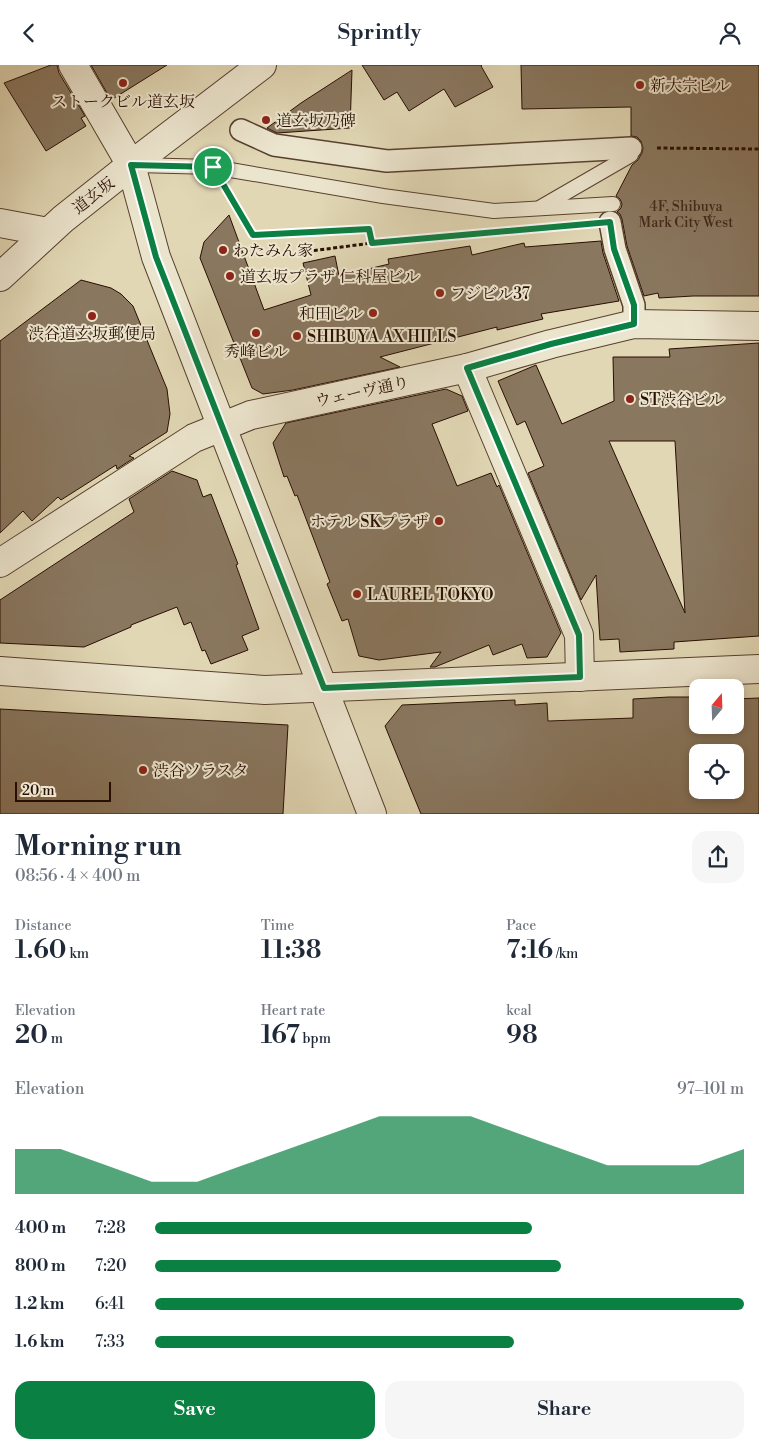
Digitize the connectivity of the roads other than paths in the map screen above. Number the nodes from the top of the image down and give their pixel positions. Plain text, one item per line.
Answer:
1 (73, 65) edge
2 (262, 65) edge
3 (241, 130) dead end
4 (631, 151) joint
5 (131, 165) junction
6 (539, 209) junction
7 (611, 213) joint
8 (0, 223) edge
9 (48, 232) junction
10 (0, 277) edge
11 (634, 324) junction
12 (759, 326) edge
13 (467, 368) junction
14 (222, 427) junction
15 (0, 563) edge
16 (759, 669) edge
17 (0, 671) edge
18 (580, 677) junction
19 (324, 688) junction
20 (372, 814) edge

1 - 5 street
2 - 5 street, 道玄坂
3 - 4 street
4 - 6 lane
5 - 6 lane
5 - 9 street, 道玄坂
5 - 14 street
6 - 7 lane
7 - 11 street
8 - 9 street
9 - 10 street, 道玄坂
11 - 12 street, ウェーヴ通り
11 - 13 street, ウェーヴ通り
13 - 14 street, ウェーヴ通り
13 - 18 street
14 - 15 street, ウェーヴ通り
14 - 19 street
16 - 18 street
17 - 19 street
18 - 19 street
19 - 20 street

